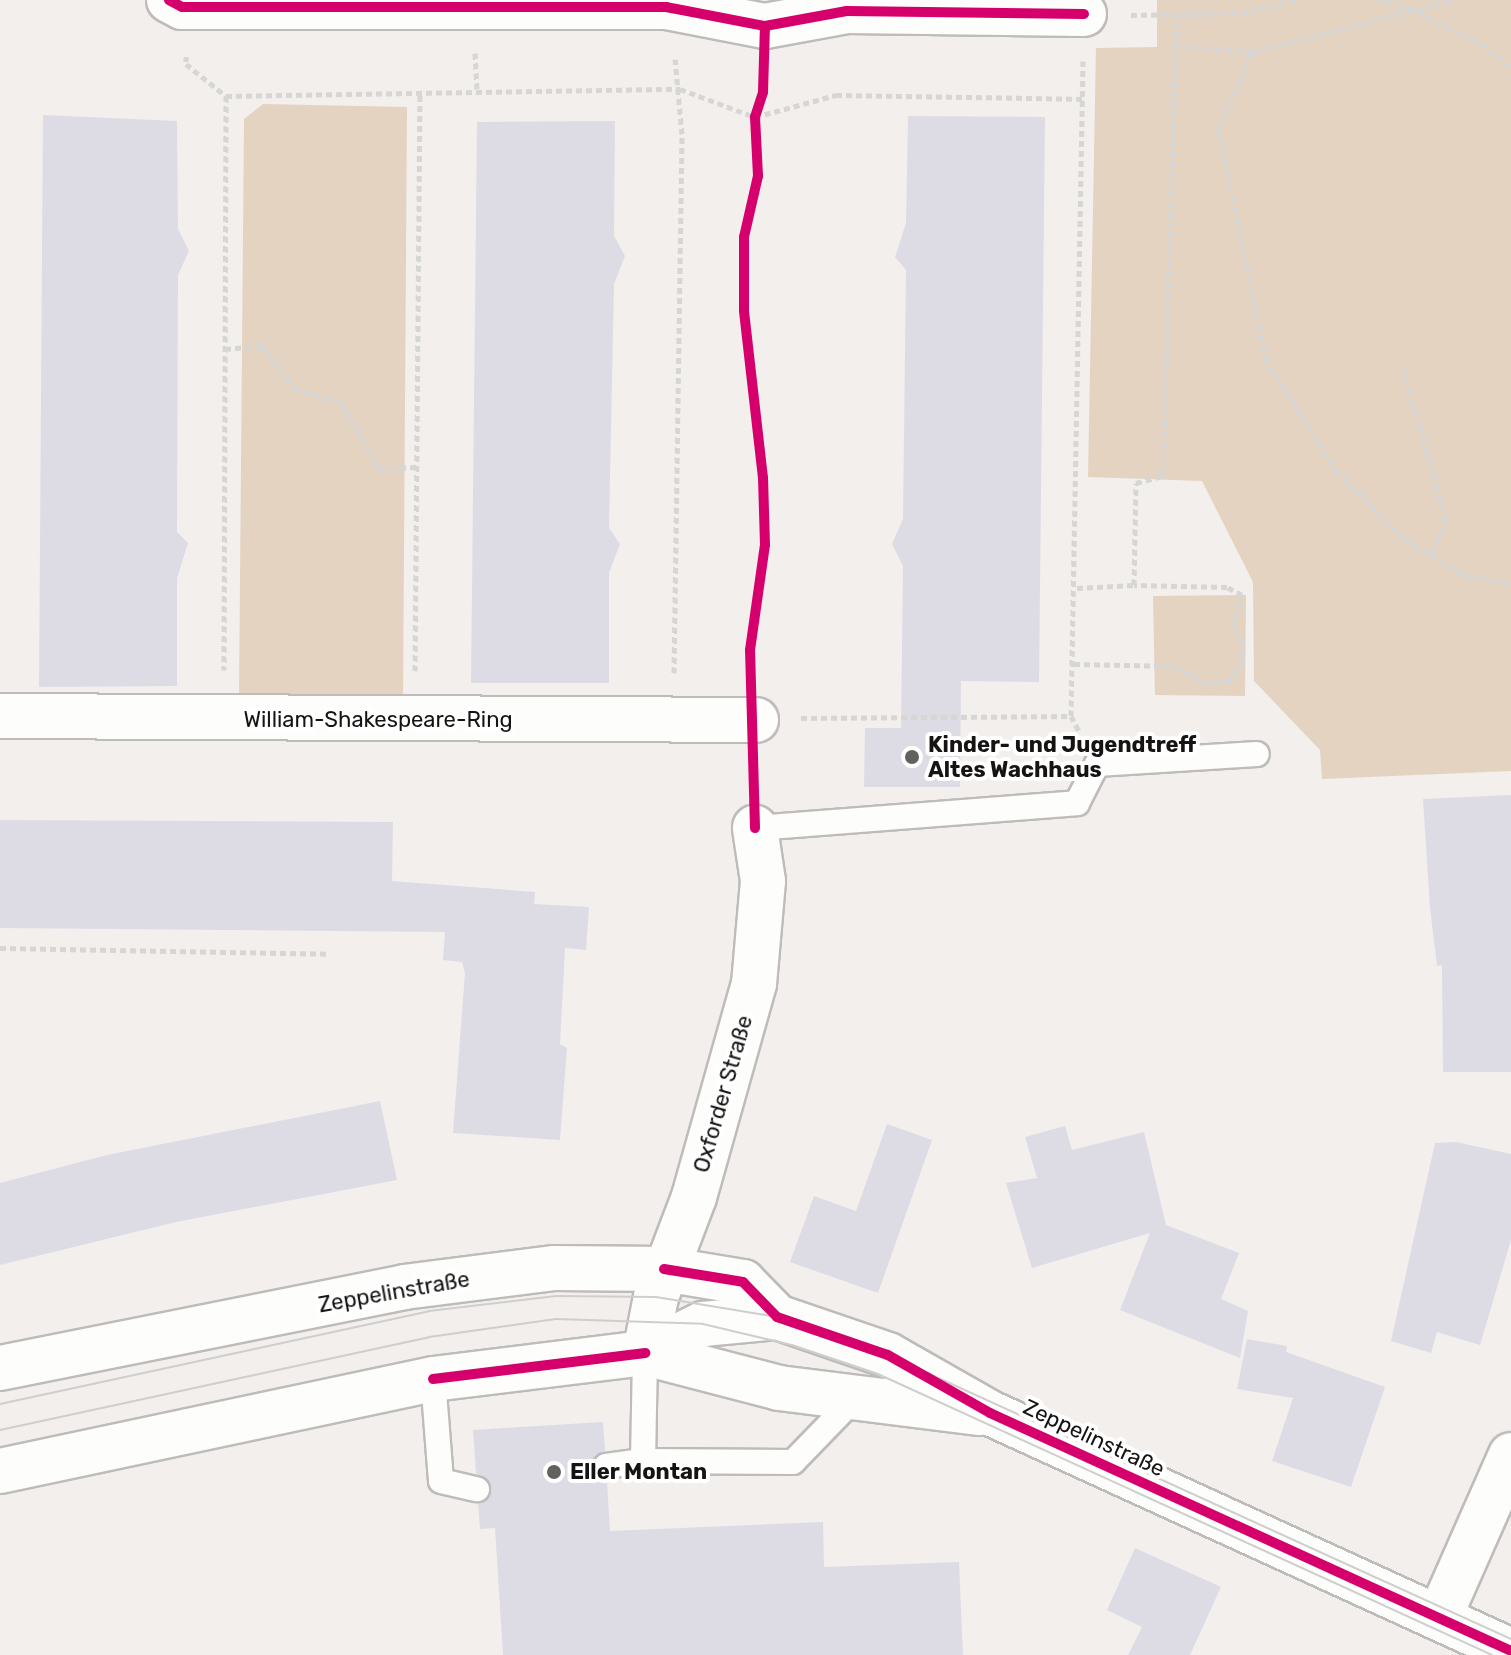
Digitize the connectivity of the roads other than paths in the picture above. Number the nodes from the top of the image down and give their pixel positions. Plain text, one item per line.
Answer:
1 (176, 3) edge
2 (1084, 14) road end
3 (0, 716) edge
4 (756, 720) road end
5 (1257, 754) dead end
6 (755, 828) joint
7 (664, 1269) junction
8 (777, 1317) junction
9 (645, 1353) junction
10 (0, 1368) edge
11 (433, 1379) junction
12 (853, 1400) junction
13 (990, 1413) junction
14 (1511, 1455) edge
15 (643, 1461) junction
16 (606, 1466) dead end
17 (0, 1471) edge
18 (477, 1489) dead end
19 (1439, 1618) junction
20 (1511, 1651) edge

1 - 2 street
3 - 4 street, William-Shakespeare-Ring
5 - 6 lane
6 - 7 street, Oxforder Straße
7 - 8 street, Zeppelinstraße
7 - 9 street, Oxforder Straße
7 - 10 street, Zeppelinstraße
8 - 9 street, Zeppelinstraße
8 - 13 street, Zeppelinstraße
9 - 11 street, Zeppelinstraße
9 - 12 street, Zeppelinstraße
9 - 15 lane
11 - 17 street, Zeppelinstraße
11 - 18 lane
12 - 13 street, Zeppelinstraße
12 - 15 lane
13 - 19 street, Zeppelinstraße
14 - 19 street
15 - 16 lane
19 - 20 street, Zeppelinstraße

